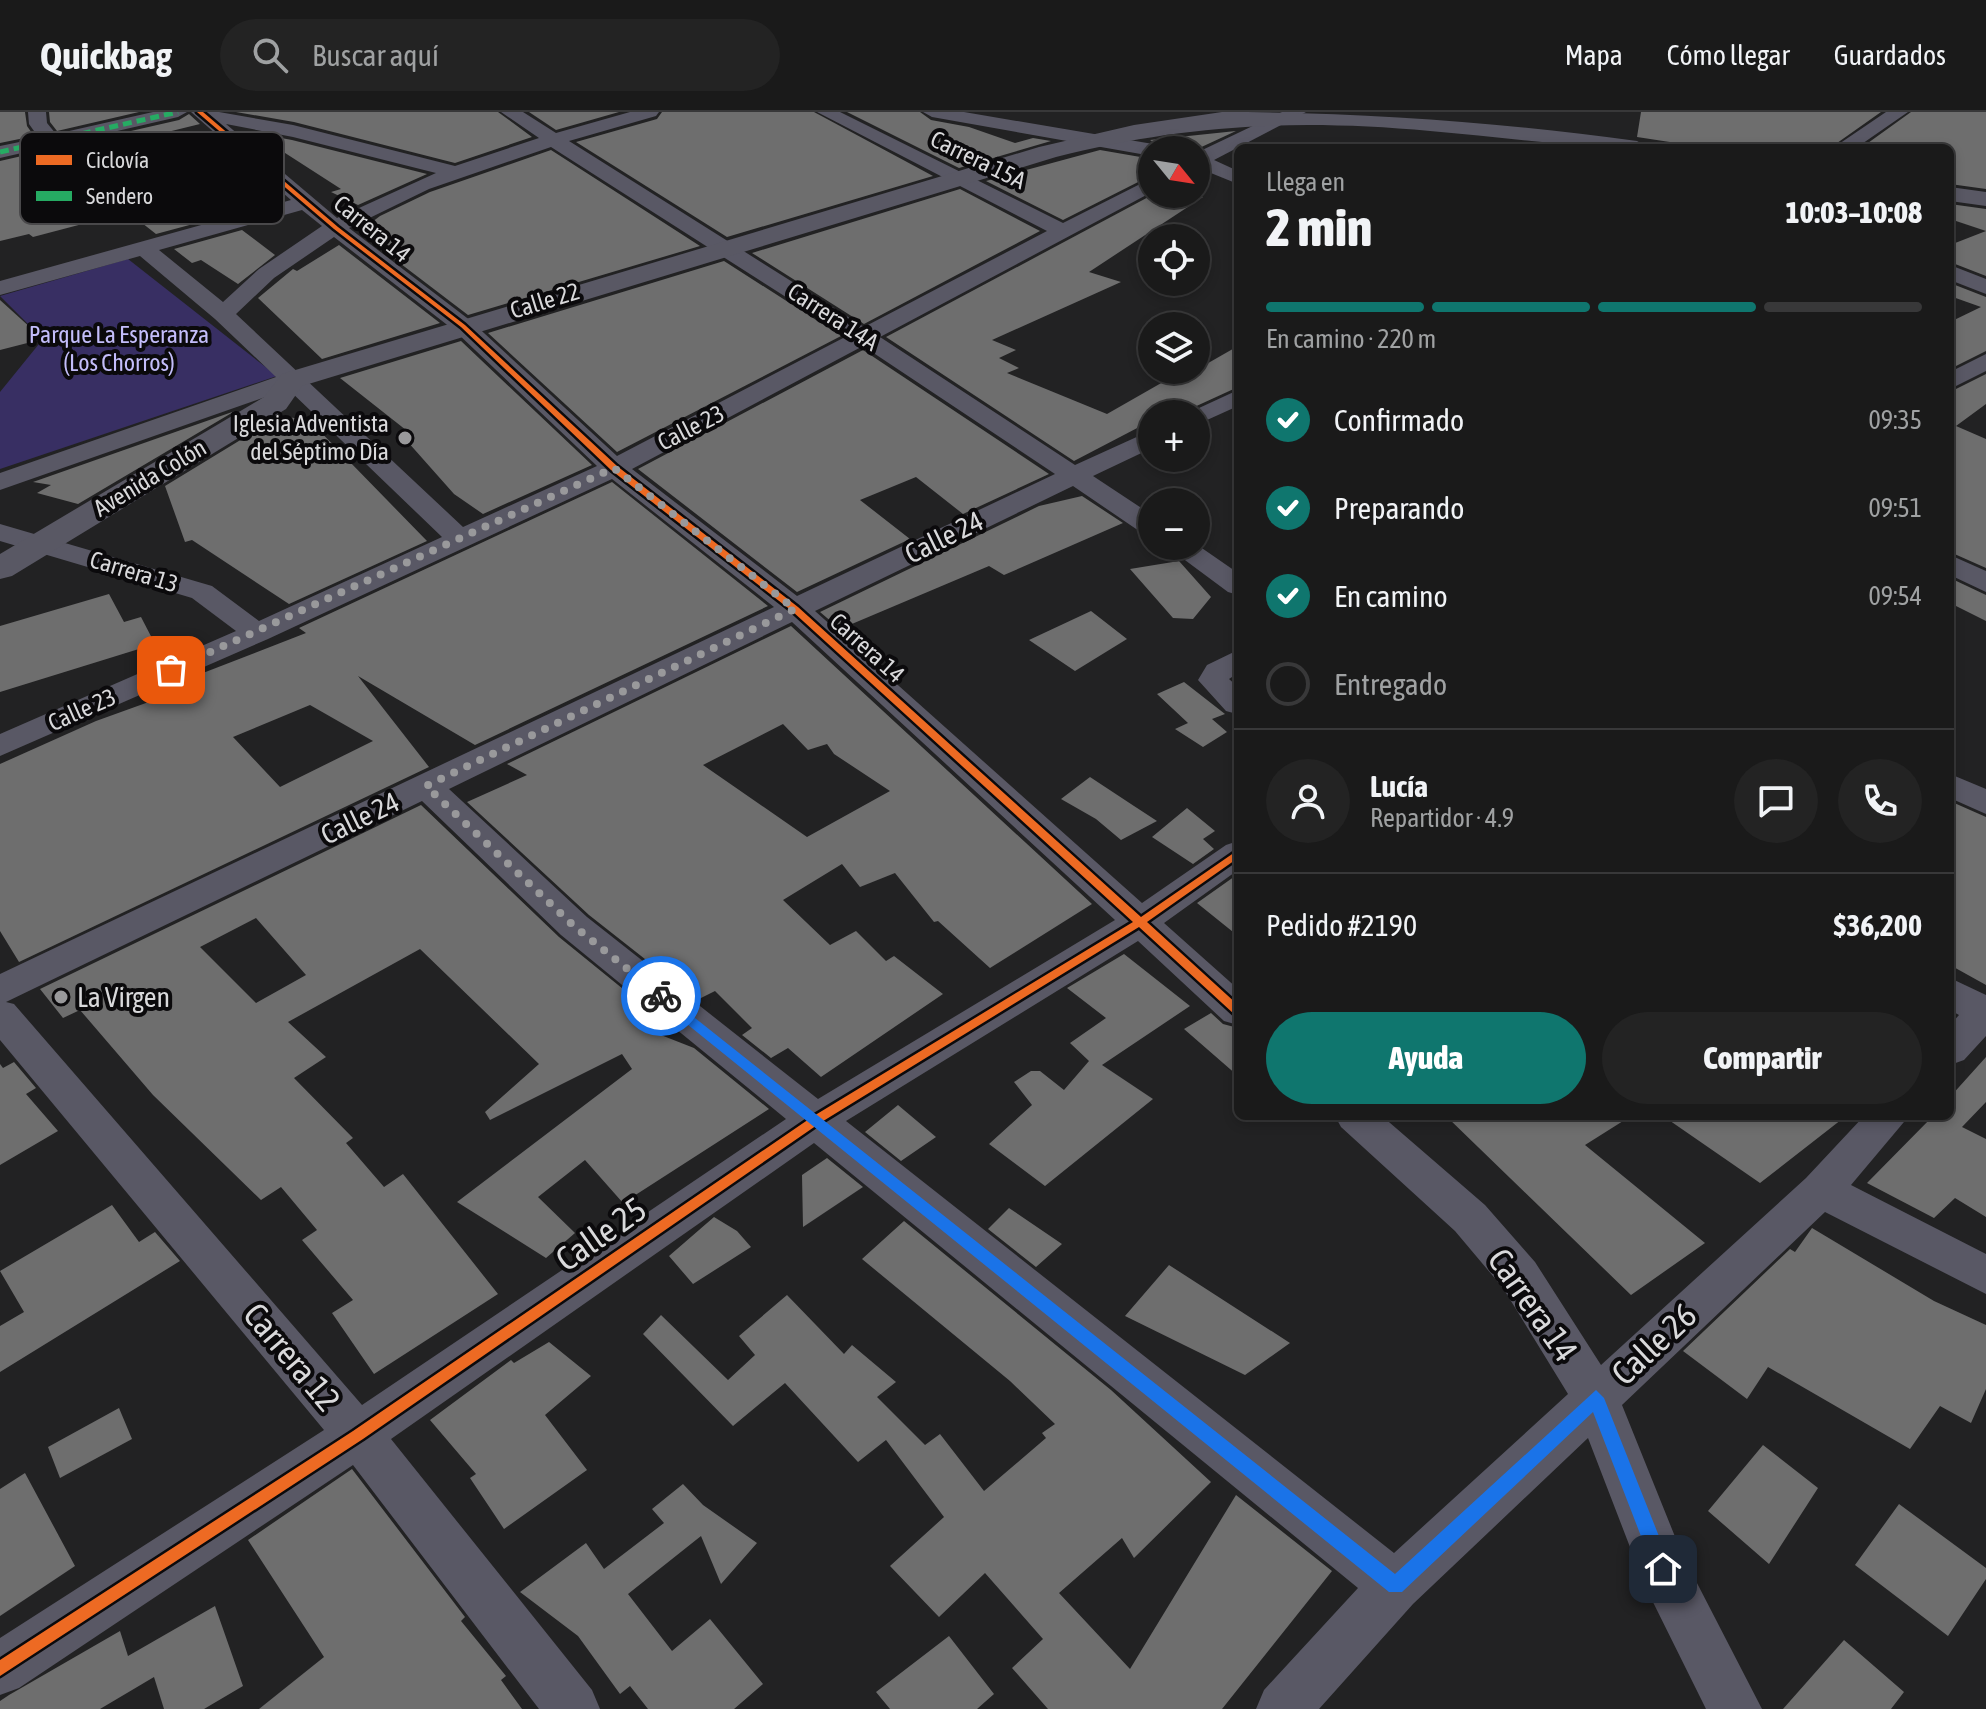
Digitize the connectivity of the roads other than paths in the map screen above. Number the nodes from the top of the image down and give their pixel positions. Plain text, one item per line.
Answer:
1 (37, 112) edge
2 (178, 112) edge
3 (510, 112) edge
4 (650, 112) edge
5 (826, 112) edge
6 (932, 112) edge
7 (1899, 112) edge
8 (202, 113) edge
9 (1292, 115) edge
10 (44, 132) edge
11 (87, 132) edge
12 (225, 132) edge
13 (1096, 138) junction
14 (556, 139) junction
15 (1607, 144) edge
16 (1849, 144) edge
17 (20, 147) edge
18 (1138, 147) edge
19 (0, 152) edge
20 (1210, 154) edge
21 (1210, 166) edge
22 (453, 171) junction
23 (1234, 176) edge
24 (957, 180) junction
25 (284, 182) edge
26 (1138, 191) edge
27 (1954, 195) edge
28 (1986, 199) edge
29 (308, 202) junction
30 (284, 209) edge
31 (230, 224) edge
32 (336, 228) junction
33 (1064, 231) junction
34 (724, 247) junction
35 (144, 248) junction
36 (1954, 274) edge
37 (1986, 287) edge
38 (0, 288) edge
39 (223, 314) junction
40 (463, 326) junction
41 (866, 338) junction
42 (1986, 361) edge
43 (292, 380) junction
44 (1954, 380) edge
45 (1234, 399) edge
46 (1210, 411) edge
47 (1210, 414) edge
48 (1234, 421) edge
49 (1138, 444) edge
50 (614, 468) junction
51 (1074, 474) junction
52 (0, 482) edge
53 (1138, 517) edge
54 (0, 532) edge
55 (460, 539) junction
56 (41, 544) junction
57 (1200, 560) edge
58 (1954, 565) edge
59 (0, 569) edge
60 (1234, 583) edge
61 (1986, 583) edge
62 (795, 609) junction
63 (257, 633) junction
64 (1234, 662) edge
65 (1234, 701) edge
66 (0, 746) edge
67 (426, 786) junction
68 (1954, 787) edge
69 (1986, 803) edge
70 (1234, 856) edge
71 (1139, 923) junction
72 (0, 990) edge
73 (1954, 994) edge
74 (1234, 1007) edge
75 (1986, 1011) edge
76 (0, 1014) edge
77 (1954, 1046) edge
78 (816, 1120) junction
79 (1360, 1120) edge
80 (1885, 1120) edge
81 (1821, 1190) junction
82 (1986, 1275) edge
83 (1596, 1398) junction
84 (358, 1435) junction
85 (1395, 1586) junction
86 (0, 1669) edge
87 (573, 1709) edge
88 (1283, 1709) edge
89 (1735, 1709) edge

1 - 10 street
2 - 11 street
3 - 14 street, Carrera 14A
4 - 14 street
5 - 24 street, Carrera 15A
6 - 13 street
7 - 16 street
8 - 12 street, Carrera 14
8 - 22 street
9 - 13 main road, Calle 22
9 - 15 main road, Calle 22
9 - 20 street
13 - 18 street
13 - 24 main road, Calle 22
14 - 22 street
14 - 34 street, Carrera 14A
17 - 19 street
21 - 23 street
22 - 32 street
24 - 33 street, Carrera 15A
24 - 34 main road, Calle 22
25 - 29 street, Carrera 14
26 - 33 street, Calle 23
27 - 28 main road
29 - 30 street
29 - 32 street, Carrera 14
31 - 35 street
32 - 39 street
32 - 40 street, Carrera 14
33 - 41 street, Calle 23
34 - 40 main road, Calle 22
34 - 41 street, Carrera 14A
35 - 38 street
35 - 39 street
36 - 37 street
39 - 43 street
40 - 43 main road, Calle 22
40 - 50 street, Carrera 14
41 - 50 street, Calle 23
41 - 51 street, Carrera 14A
42 - 44 street
43 - 52 street, Calle 22
43 - 55 street
43 - 56 main road, Avenida Colón
45 - 46 street
47 - 48 street
49 - 51 street, Calle 24
50 - 55 street, Calle 23
50 - 62 street, Carrera 14
51 - 53 street, Carrera 14A
51 - 62 street, Calle 24
54 - 56 street, Carrera 13
55 - 63 street, Calle 23
56 - 59 main road, Avenida Colón
56 - 63 street, Carrera 13
57 - 60 street
58 - 61 street
62 - 67 street, Calle 24
62 - 71 street, Carrera 14
63 - 66 street, Calle 23
64 - 65 street
67 - 72 street, Calle 24
67 - 78 street
68 - 69 street
70 - 71 street, Calle 25
71 - 74 street, Carrera 14
71 - 78 street, Calle 25
73 - 75 street
75 - 77 street
76 - 84 street, Carrera 12
78 - 84 street, Calle 25
78 - 85 street
79 - 83 street, Carrera 14
80 - 81 street, Calle 26
81 - 82 street
81 - 83 street, Calle 26
83 - 85 street, Calle 26
83 - 89 street, Carrera 14
84 - 86 street, Calle 25
84 - 87 street, Carrera 12
85 - 88 street, Calle 26

